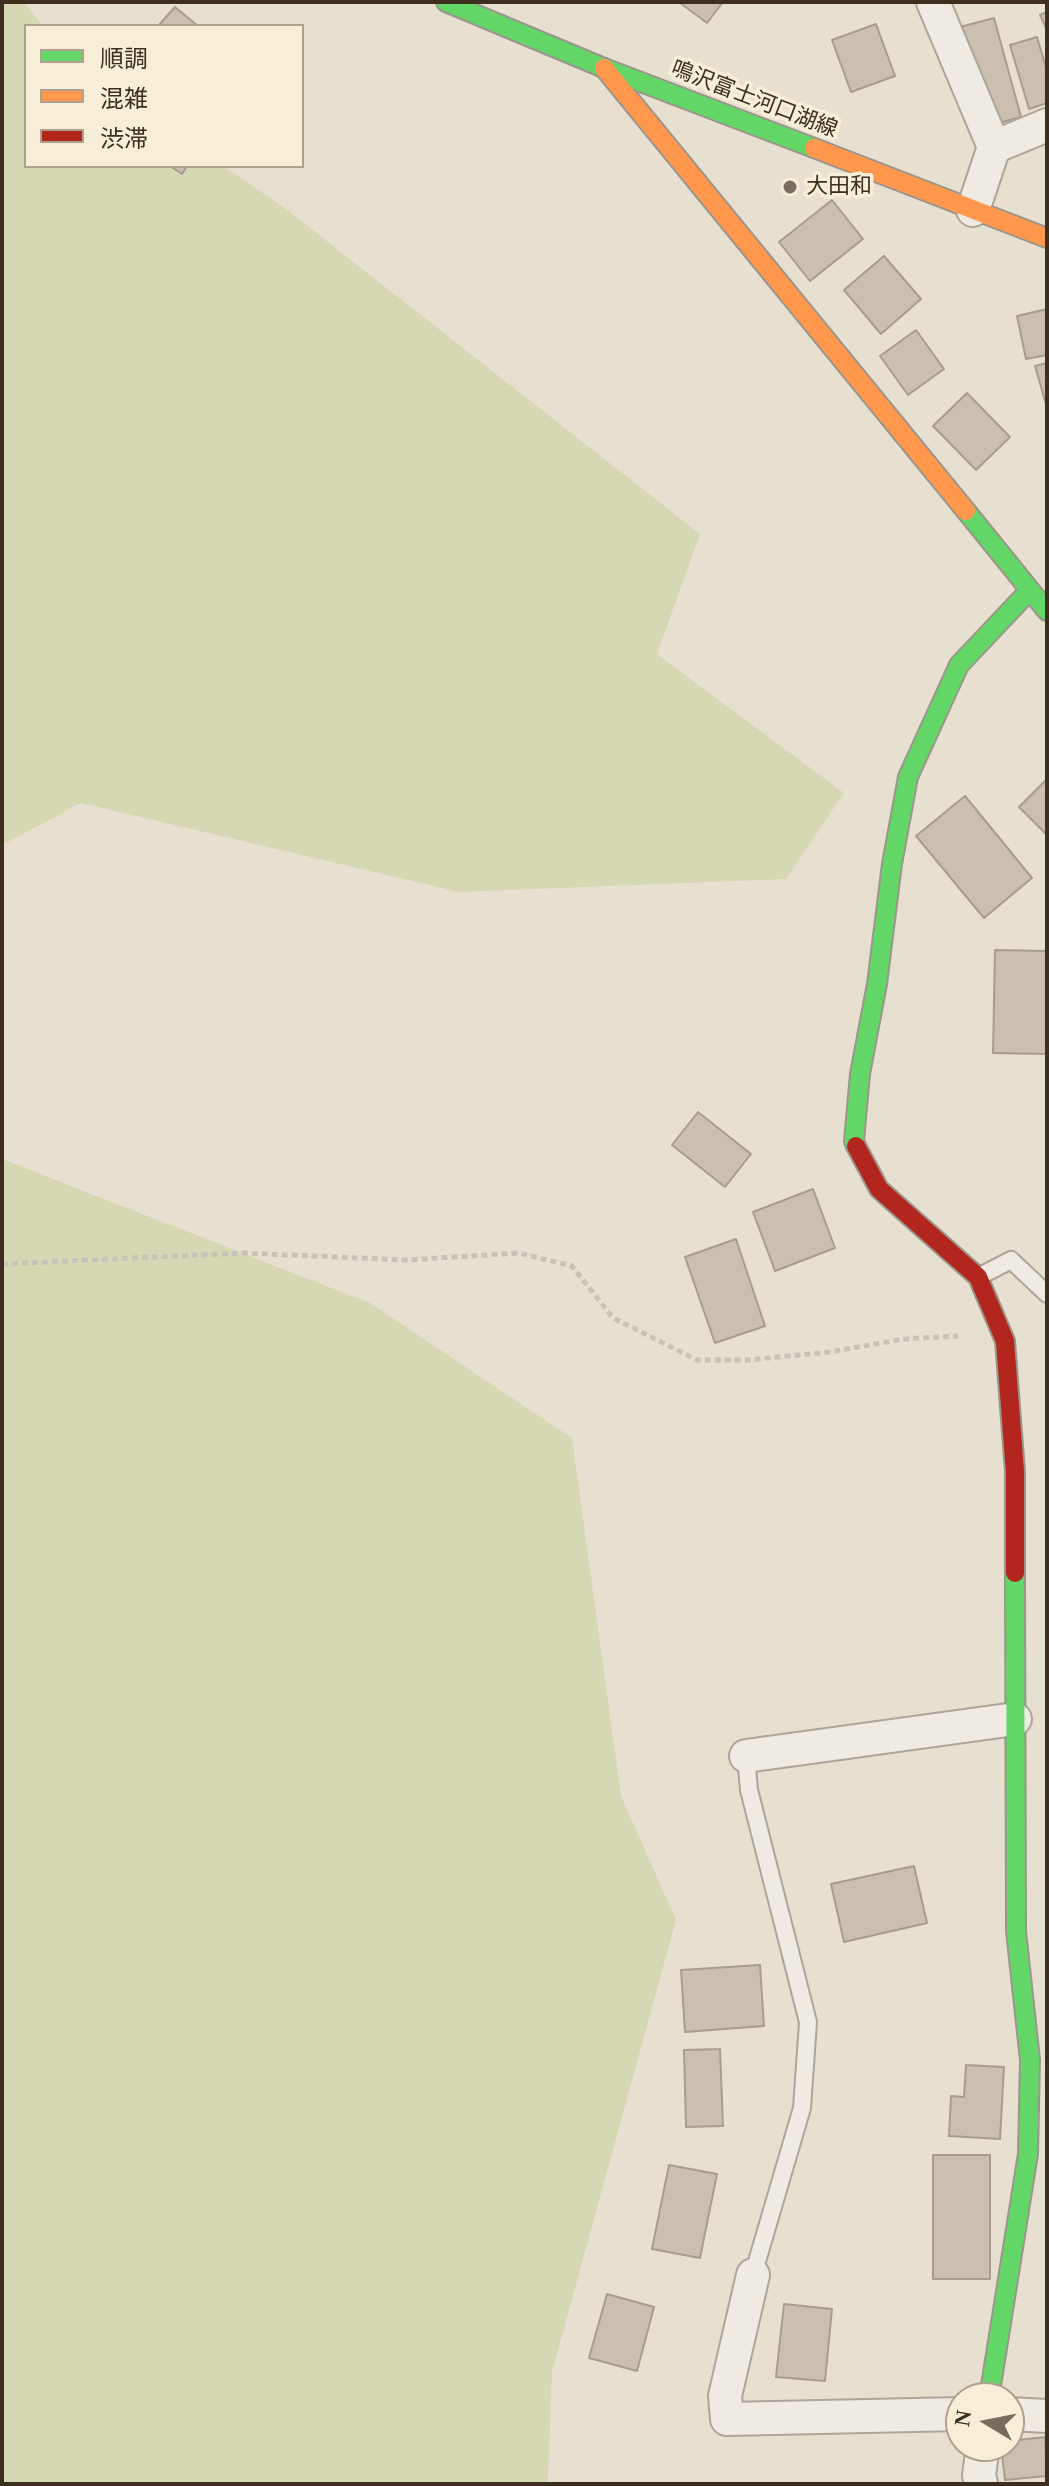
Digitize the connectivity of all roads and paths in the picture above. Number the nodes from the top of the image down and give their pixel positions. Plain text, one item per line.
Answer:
1 (446, 2) edge
2 (933, 2) edge
3 (604, 68) junction
4 (1047, 125) edge
5 (994, 147) junction
6 (973, 210) junction
7 (1047, 238) edge
8 (1029, 591) junction
9 (1047, 611) edge
10 (2, 1264) edge
11 (978, 1277) junction
12 (1047, 1294) edge
13 (966, 1333) dead end
14 (1015, 1719) junction
15 (746, 1756) joint
16 (753, 2275) joint
17 (992, 2382) edge
18 (945, 2414) edge
19 (1025, 2415) edge
20 (1047, 2416) edge
21 (981, 2462) edge
22 (981, 2484) edge

1 - 3 street, 鳴沢富士河口湖線
2 - 5 street
3 - 6 street, 鳴沢富士河口湖線
3 - 8 street
4 - 5 street
5 - 6 street
6 - 7 street, 鳴沢富士河口湖線
8 - 9 street
8 - 11 street
10 - 13 path
11 - 12 lane
11 - 14 street
14 - 15 street
14 - 17 street
15 - 16 lane
16 - 18 street
19 - 20 street
21 - 22 street

